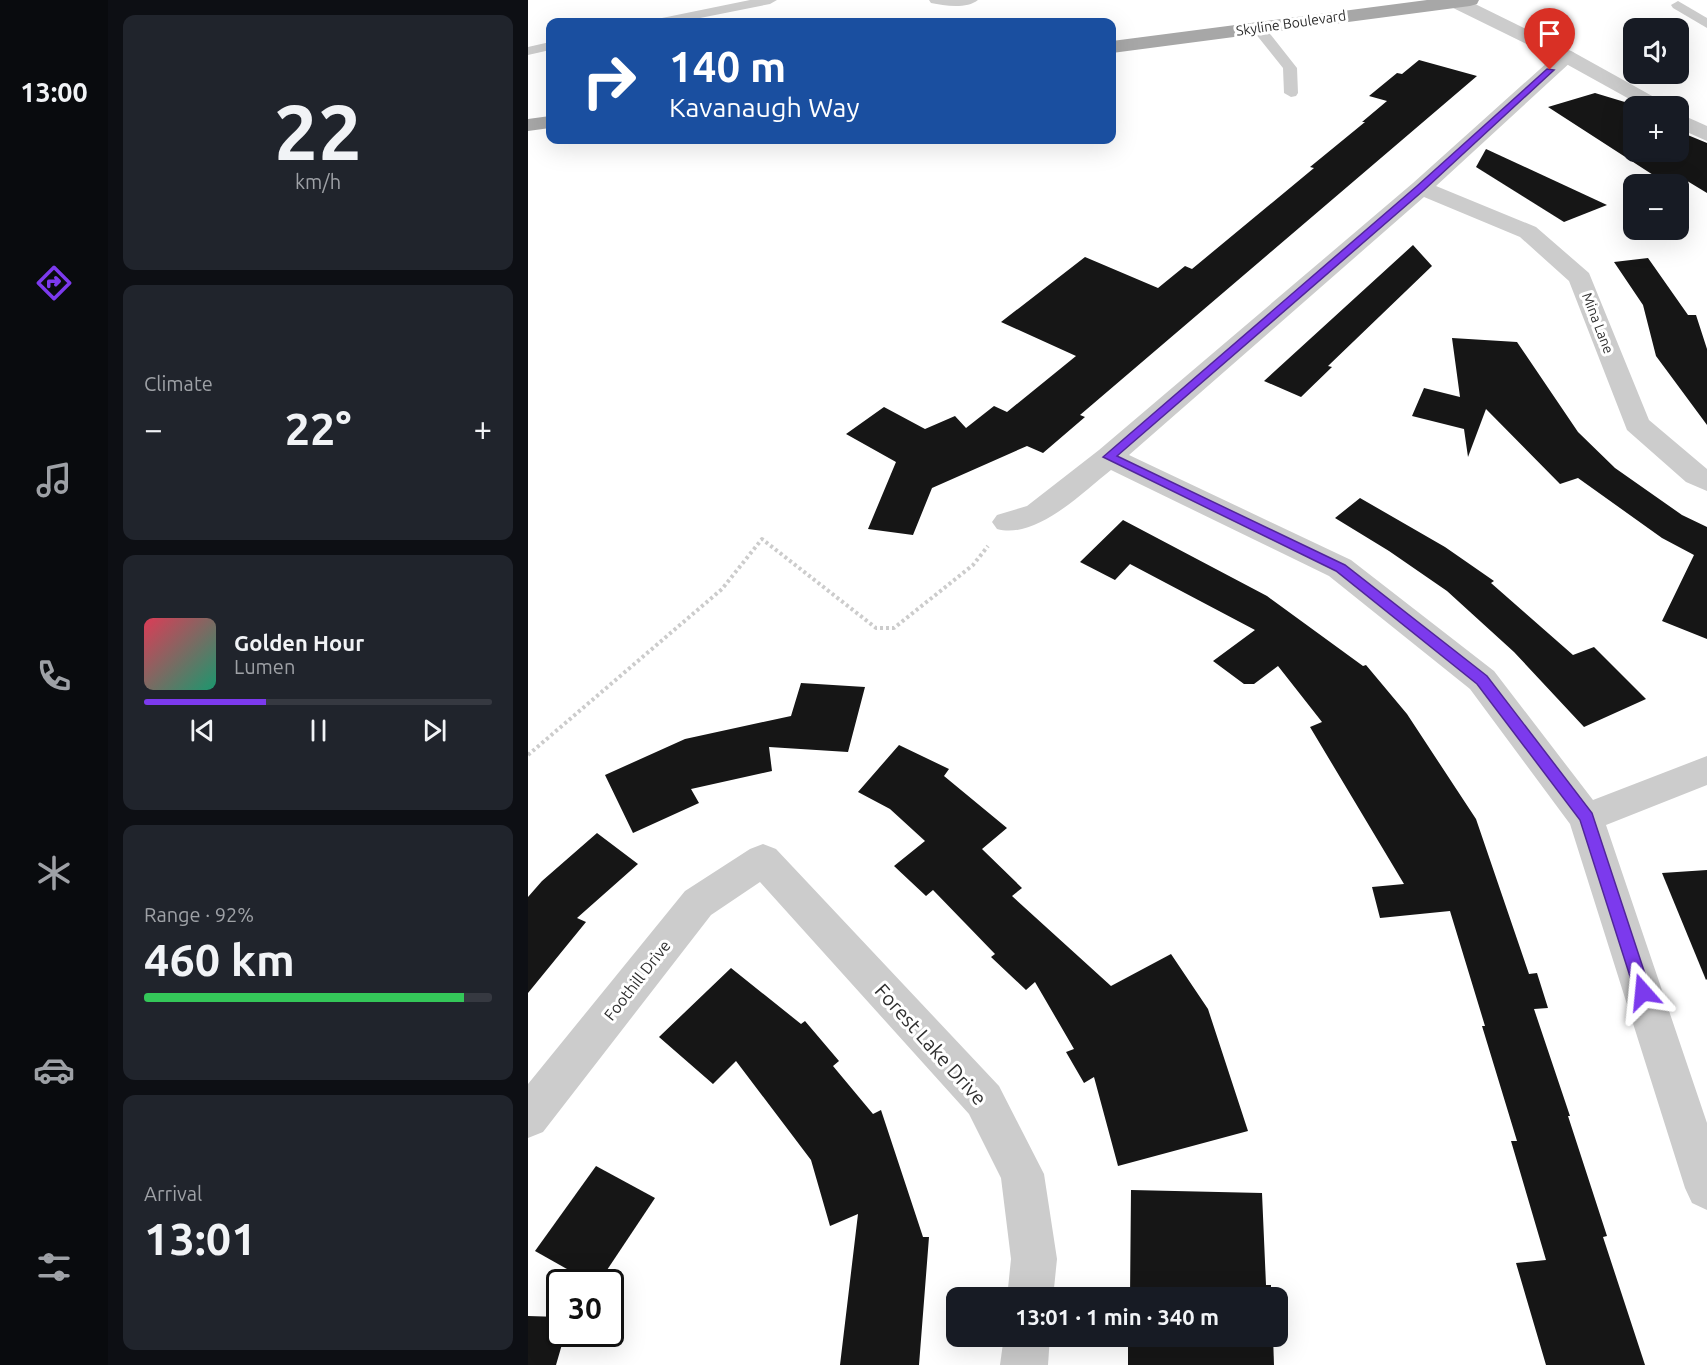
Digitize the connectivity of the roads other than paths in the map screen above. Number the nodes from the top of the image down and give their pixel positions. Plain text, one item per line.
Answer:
1 (770, 0) edge
2 (936, 0) edge
3 (971, 0) edge
4 (1459, 1) edge
5 (1678, 5) dead end
6 (682, 18) edge
7 (1707, 24) edge
8 (1258, 28) junction
9 (1116, 46) edge
10 (546, 47) edge
11 (528, 51) edge
12 (1566, 56) junction
13 (1291, 93) dead end
14 (1638, 96) edge
15 (546, 123) edge
16 (528, 125) edge
17 (1689, 125) edge
18 (1707, 135) edge
19 (1421, 188) junction
20 (1109, 457) junction
21 (1707, 481) edge
22 (1007, 522) road end
23 (1707, 770) edge
24 (1586, 818) junction
25 (763, 860) joint
26 (528, 1118) edge
27 (1707, 1188) edge
28 (1031, 1287) edge
29 (1026, 1347) edge
30 (1024, 1365) edge

1 - 6 lane
2 - 3 lane
4 - 8 main road, Skyline Boulevard
4 - 12 street
5 - 7 lane
8 - 9 main road, Skyline Boulevard
8 - 13 lane
10 - 11 lane
12 - 14 street
12 - 19 street
15 - 16 main road
17 - 18 street
19 - 20 street
19 - 21 street, Mina Lane
20 - 22 street
20 - 24 street
23 - 24 street
24 - 27 street
25 - 26 street, Foothill Drive
25 - 28 street, Forest Lake Drive
29 - 30 street

